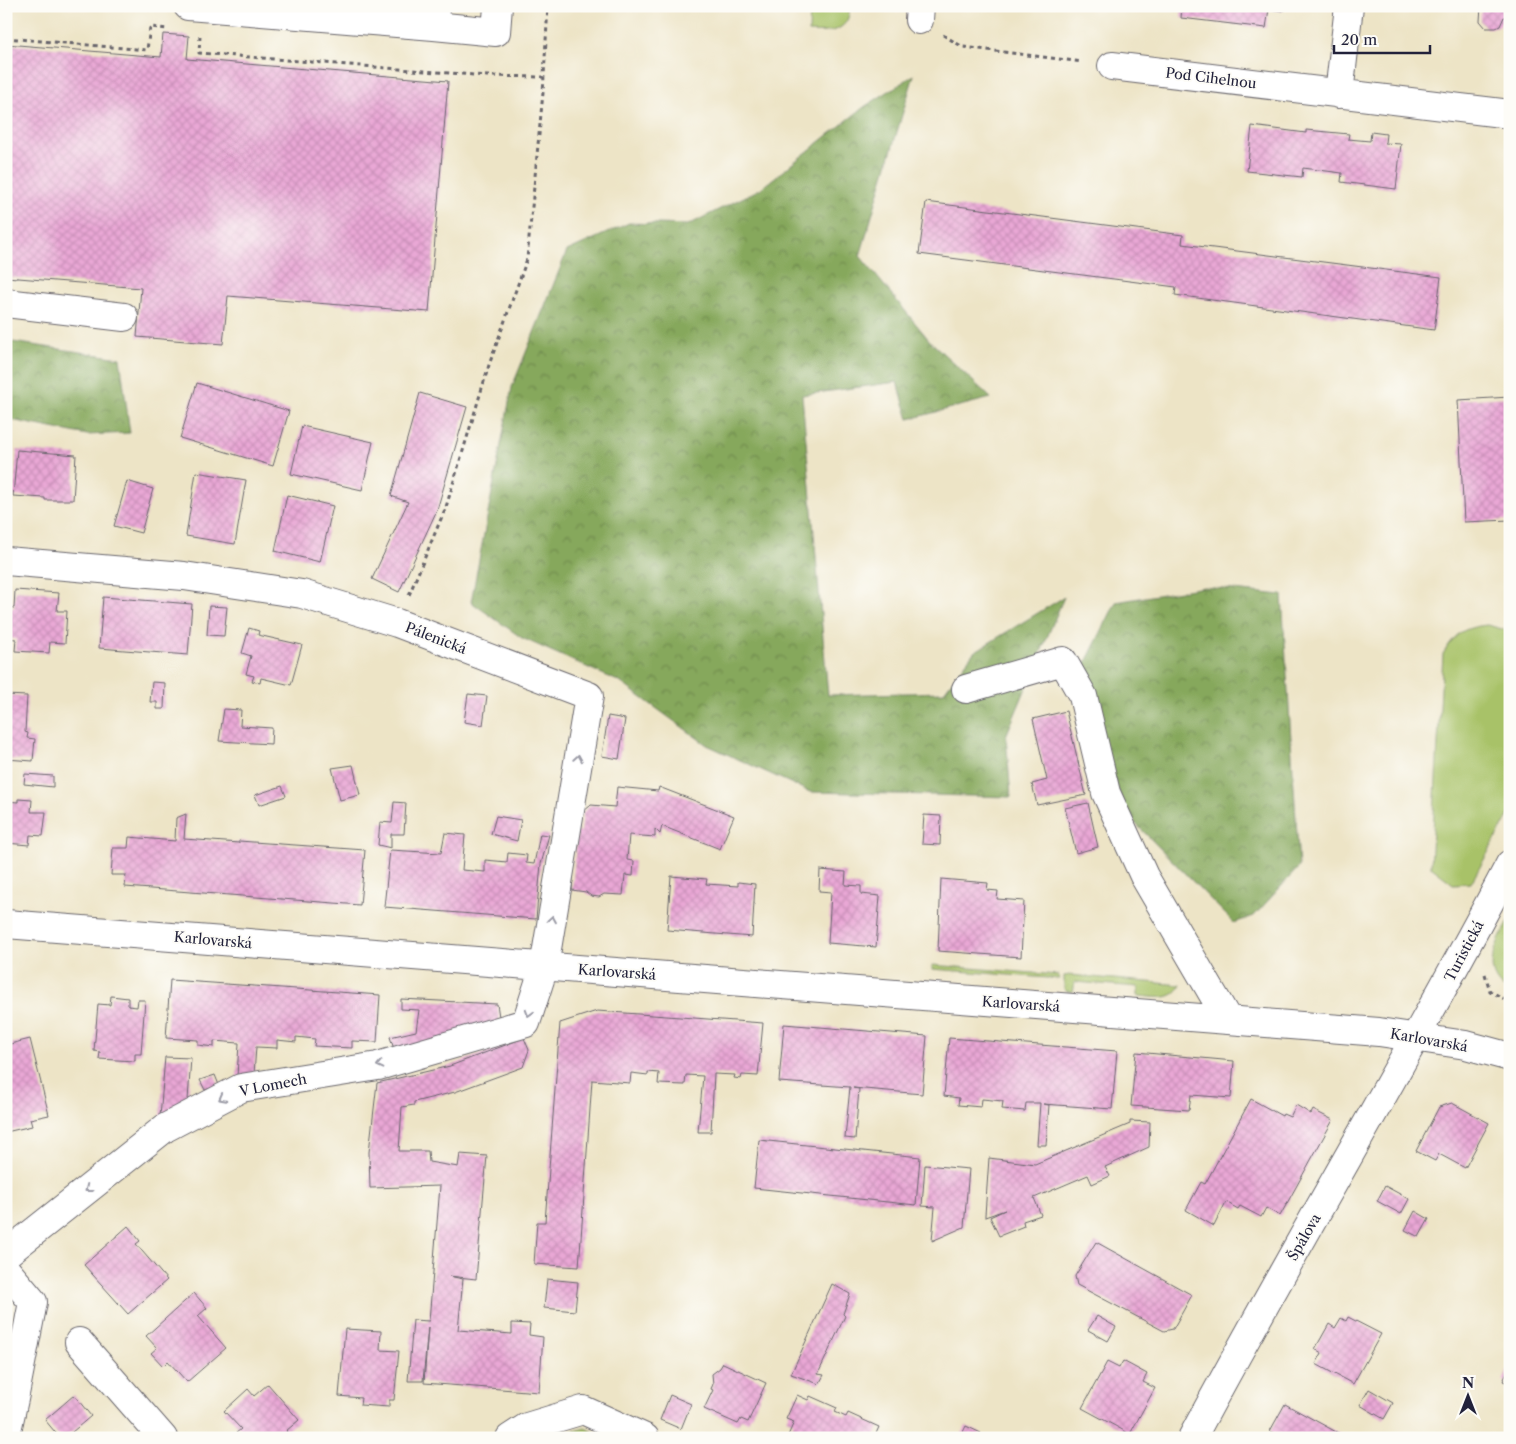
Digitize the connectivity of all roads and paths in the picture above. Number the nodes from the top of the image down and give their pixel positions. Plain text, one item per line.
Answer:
1 (188, 6) edge
2 (498, 6) edge
3 (548, 6) edge
4 (1349, 6) edge
5 (920, 13) edge
6 (435, 16) edge
7 (170, 29) dead end
8 (200, 32) dead end
9 (6, 38) edge
10 (1112, 66) joint
11 (543, 77) junction
12 (1339, 94) junction
13 (1510, 114) edge
14 (6, 303) edge
15 (124, 317) dead end
16 (6, 561) edge
17 (396, 623) junction
18 (966, 689) dead end
19 (1510, 864) edge
20 (6, 924) edge
21 (544, 967) junction
22 (1228, 1020) junction
23 (1417, 1036) junction
24 (1510, 1057) edge
25 (6, 1254) edge
26 (6, 1270) edge
27 (79, 1342) dead end
28 (10, 1398) edge
29 (6, 1435) edge
30 (163, 1438) edge
31 (510, 1438) edge
32 (645, 1438) edge
33 (1192, 1438) edge

1 - 6 street
2 - 6 street
3 - 11 path
4 - 12 street
5 - 10 path
7 - 9 path
8 - 11 path
10 - 12 street, Pod Cihelnou
11 - 17 path
12 - 13 street, Pod Cihelnou
14 - 15 street
16 - 17 street, Pálenická
21 -> 17 street, Pálenická
18 - 22 street
19 - 23 street, Turistická
20 - 21 street, Karlovarská
21 - 22 street, Karlovarská
21 -> 25 street, V Lomech
22 - 23 street, Karlovarská
23 - 24 street, Karlovarská
23 - 33 street, Špálova
26 - 28 street
27 - 30 street
28 - 29 street
31 - 32 street

